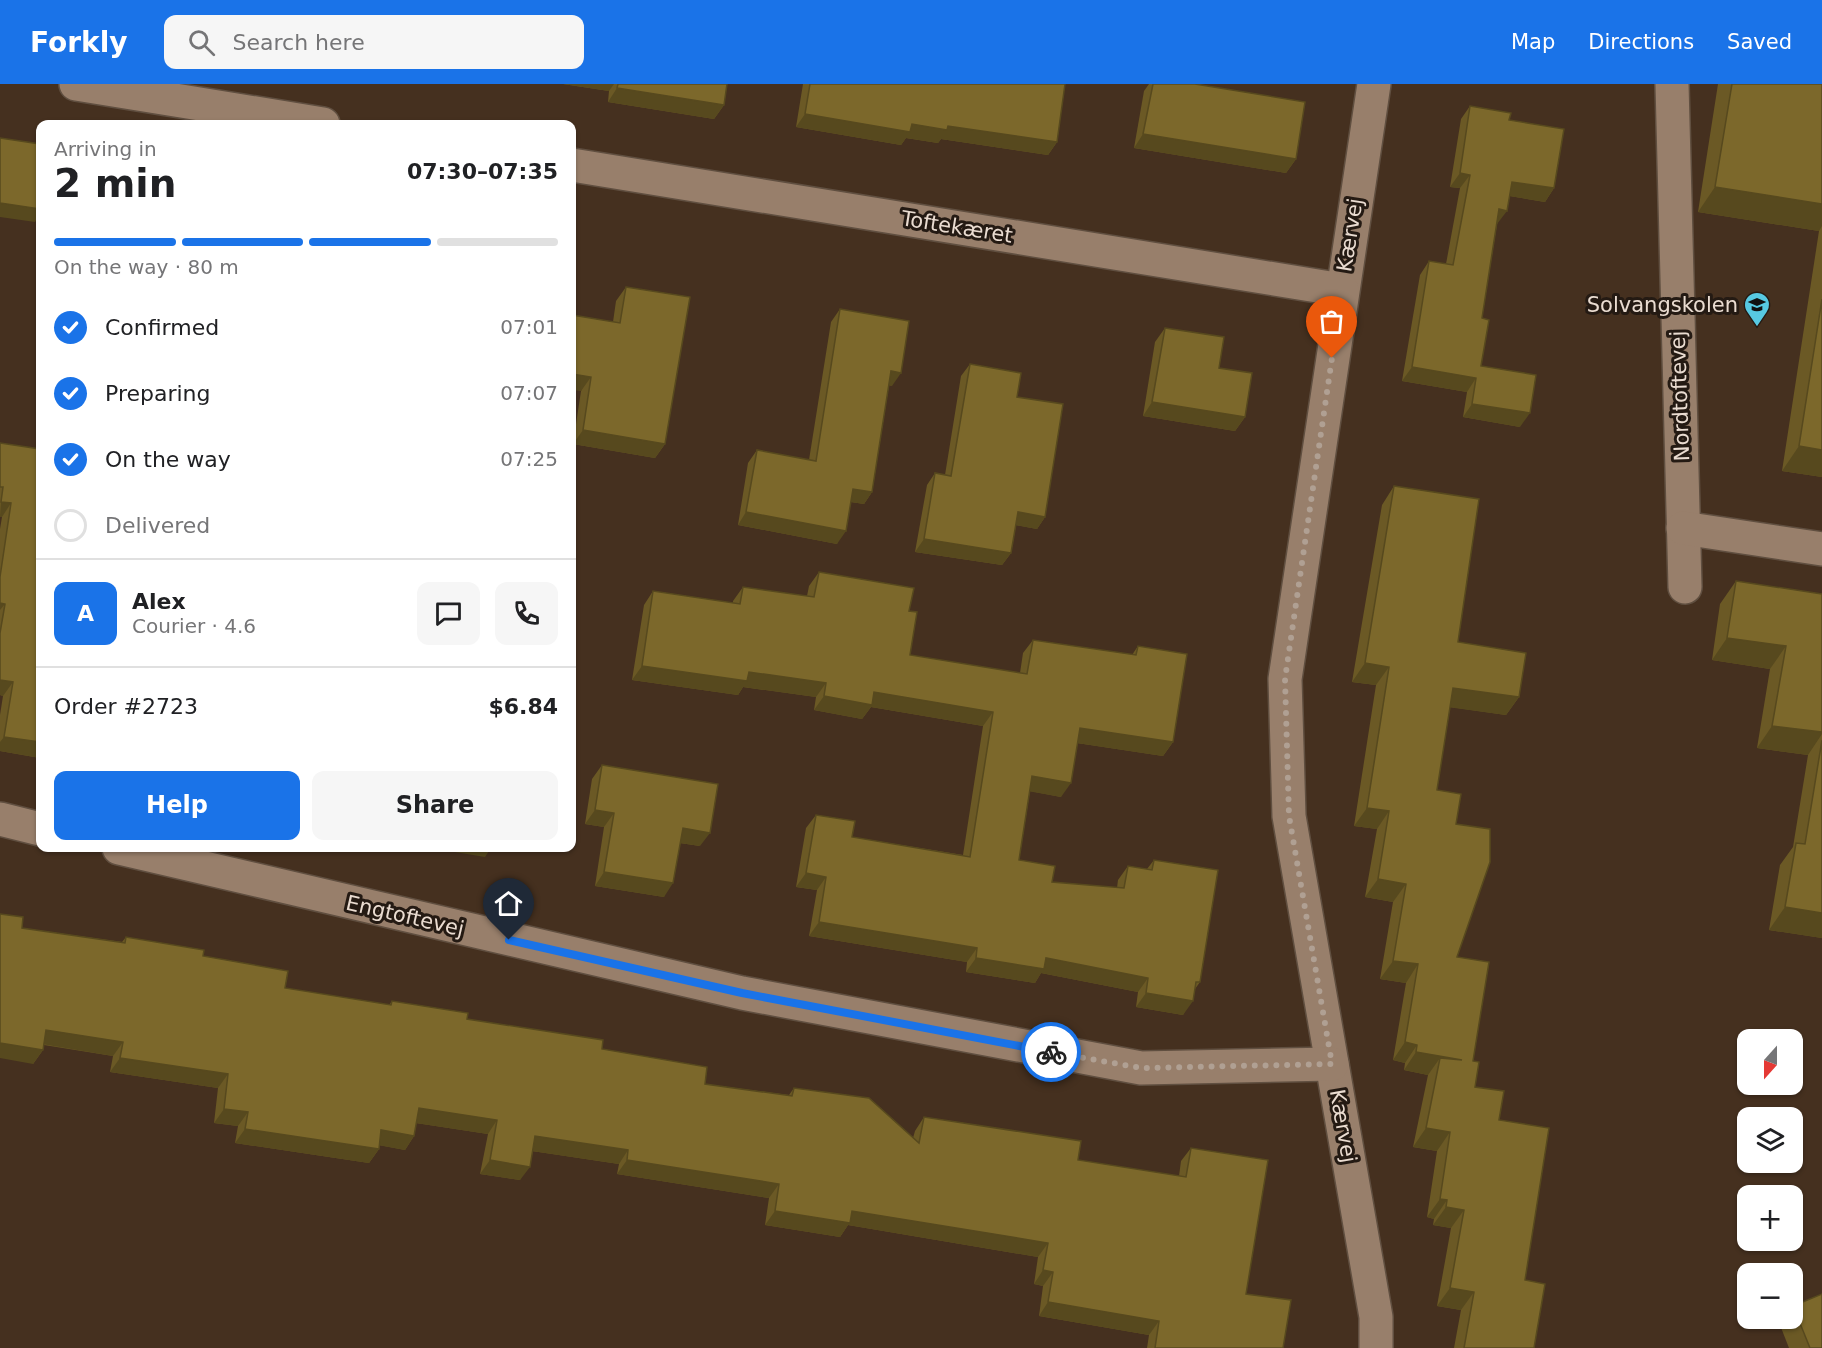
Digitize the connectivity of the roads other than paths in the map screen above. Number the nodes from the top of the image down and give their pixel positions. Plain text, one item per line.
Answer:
1 (76, 84) edge
2 (1374, 84) edge
3 (1672, 84) edge
4 (298, 120) edge
5 (576, 166) edge
6 (1342, 290) junction
7 (1683, 528) junction
8 (1822, 549) edge
9 (1685, 587) dead end
10 (0, 819) edge
11 (36, 828) edge
12 (136, 852) edge
13 (1332, 1064) junction
14 (1376, 1348) edge

1 - 4 street
2 - 6 street, Kærvej
3 - 7 street, Nordtoftevej
5 - 6 street, Toftekæret
6 - 13 street, Kærvej
7 - 8 street
7 - 9 street, Nordtoftevej
10 - 11 street
12 - 13 street, Engtoftevej
13 - 14 street, Kærvej

